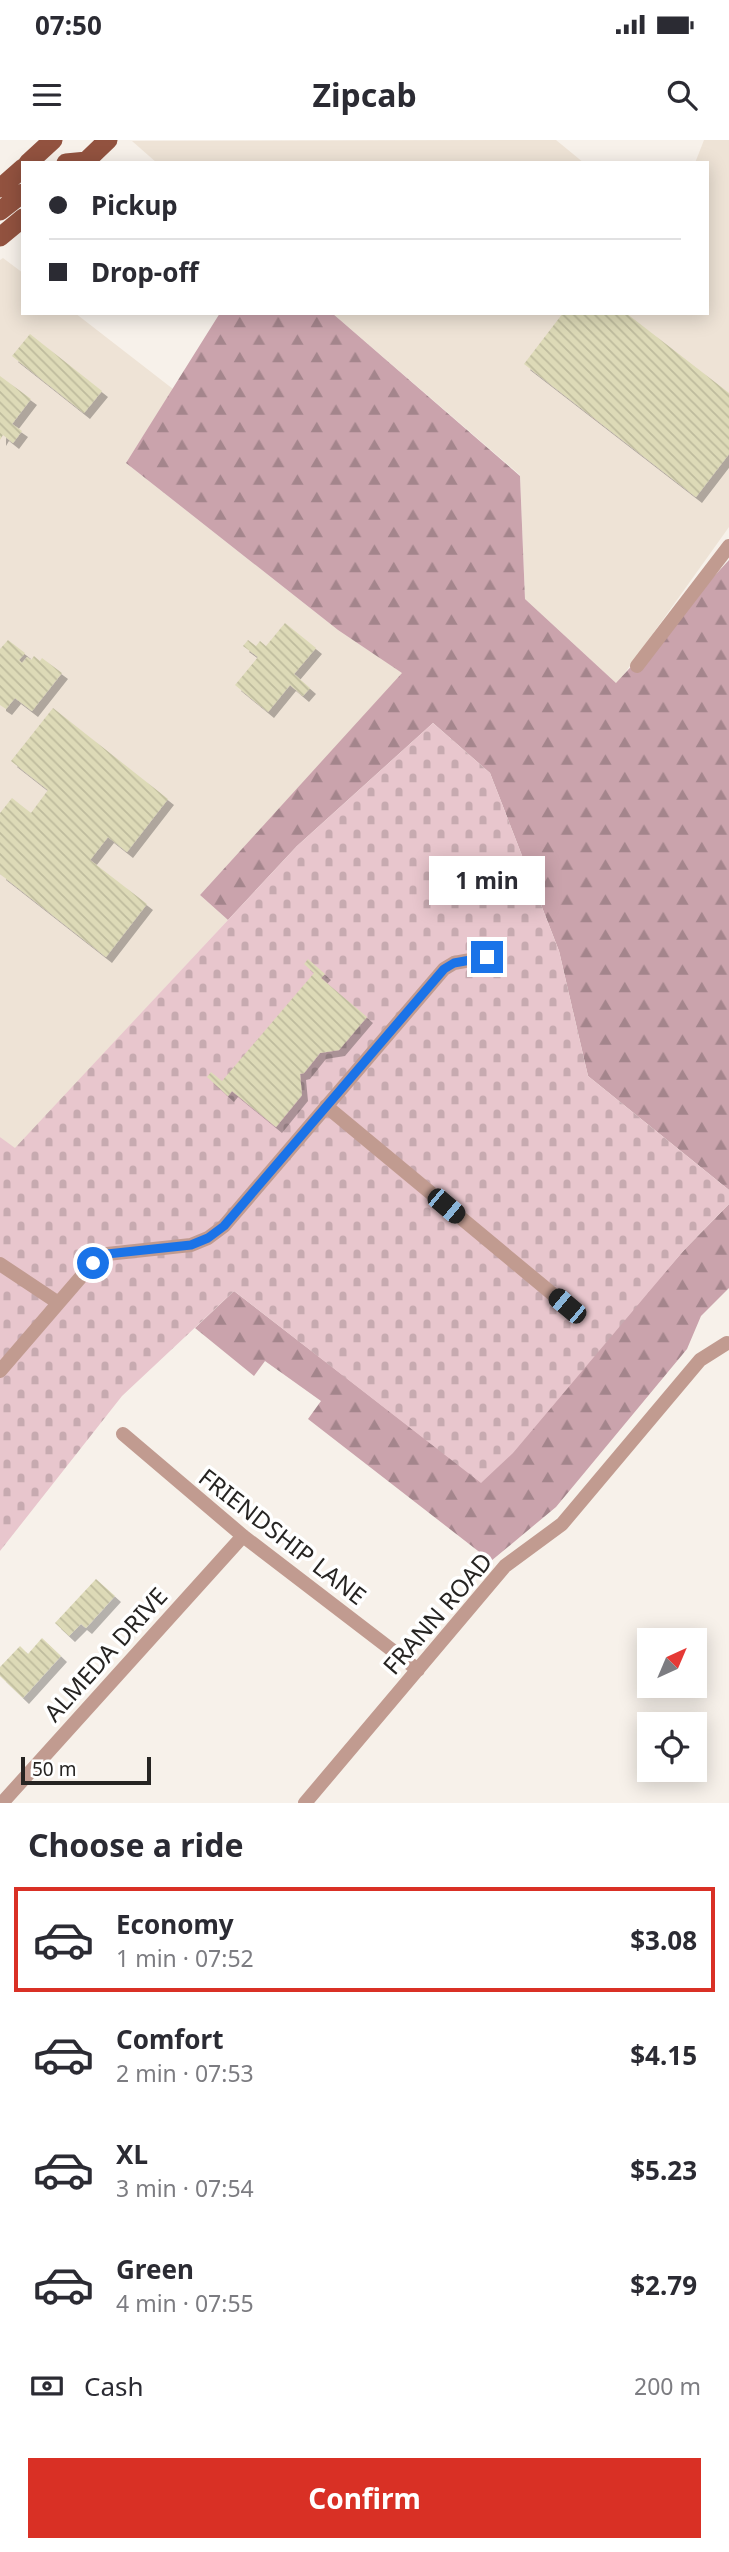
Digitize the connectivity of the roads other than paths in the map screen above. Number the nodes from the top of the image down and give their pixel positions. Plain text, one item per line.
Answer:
1 (53, 140) edge
2 (108, 140) edge
3 (30, 161) edge
4 (86, 161) edge
5 (21, 170) edge
6 (0, 188) edge
7 (21, 195) edge
8 (0, 211) edge
9 (21, 220) edge
10 (0, 237) edge
11 (729, 546) edge
12 (637, 666) dead end
13 (487, 957) dead end
14 (326, 1106) junction
15 (0, 1264) edge
16 (57, 1302) junction
17 (567, 1306) dead end
18 (727, 1343) edge
19 (0, 1371) edge
20 (123, 1434) dead end
21 (243, 1536) junction
22 (418, 1670) junction
23 (2, 1803) edge
24 (305, 1803) edge

1 - 3 main road
2 - 4 main road
5 - 6 main road
7 - 8 main road
9 - 10 main road
11 - 12 street
13 - 14 street
14 - 16 street
14 - 17 street
15 - 16 street
16 - 19 street
18 - 22 street, FRANN ROAD
20 - 21 street, FRIENDSHIP LANE
21 - 22 street, FRIENDSHIP LANE
21 - 23 street, ALMEDA DRIVE
22 - 24 street, FRANN ROAD

